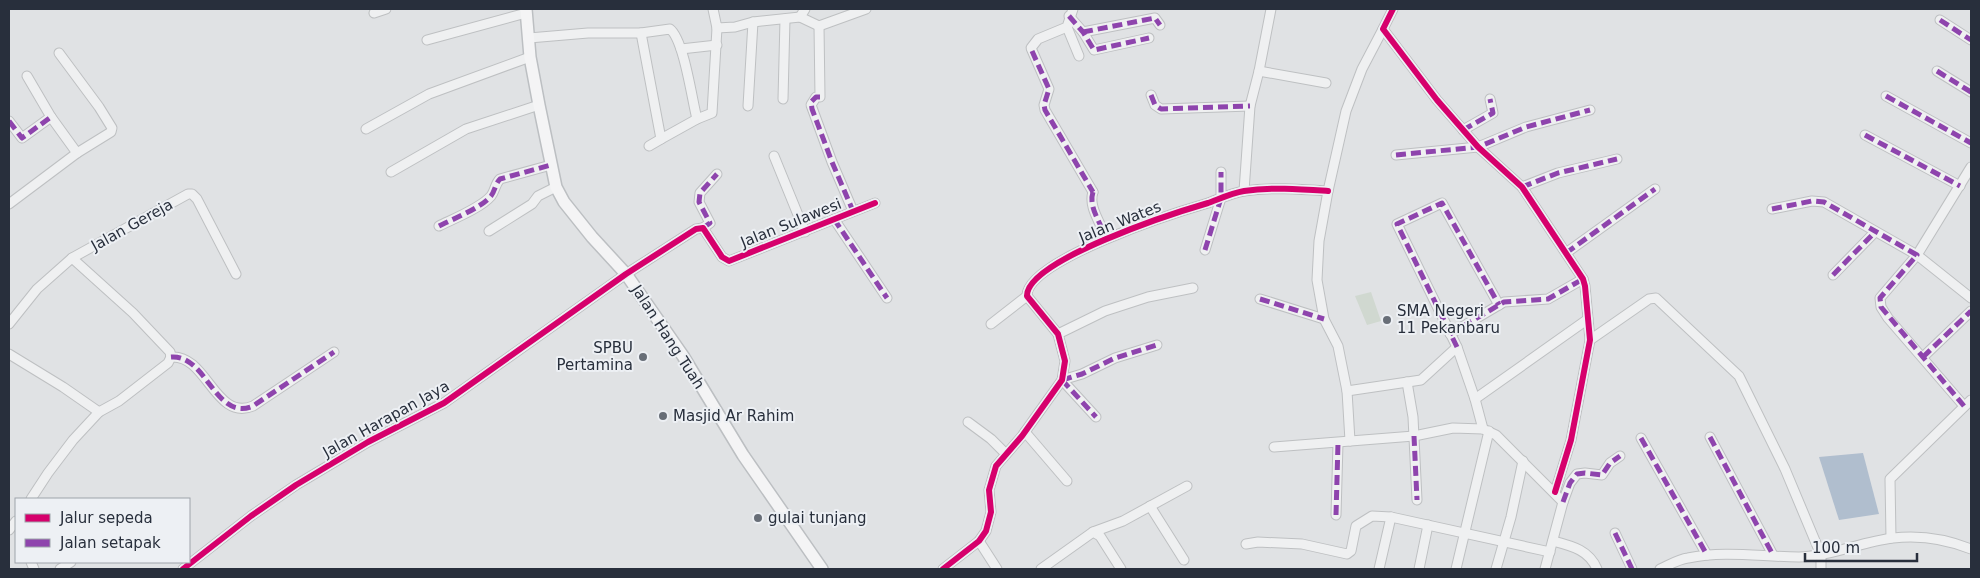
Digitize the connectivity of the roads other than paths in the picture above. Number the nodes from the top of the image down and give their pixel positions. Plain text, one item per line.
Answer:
1 (386, 9) edge
2 (713, 9) edge
3 (805, 9) edge
4 (866, 9) edge
5 (1272, 9) edge
6 (1393, 9) edge
7 (526, 11) edge
8 (1071, 12) edge
9 (374, 13) dead end
10 (800, 17) junction
11 (785, 18) junction
12 (1940, 20) dead end
13 (754, 22) junction
14 (1160, 25) dead end
15 (819, 26) junction
16 (1067, 27) junction
17 (717, 28) junction
18 (1383, 29) junction
19 (1083, 32) junction
20 (641, 33) junction
21 (529, 38) junction
22 (1149, 38) dead end
23 (427, 40) dead end
24 (1971, 40) edge
25 (717, 45) junction
26 (681, 49) junction
27 (60, 54) dead end
28 (1079, 56) dead end
29 (530, 57) junction
30 (1937, 71) dead end
31 (1259, 72) junction
32 (27, 76) dead end
33 (1326, 83) dead end
34 (1971, 92) edge
35 (1151, 95) dead end
36 (1886, 96) dead end
37 (1490, 99) dead end
38 (783, 100) dead end
39 (538, 105) junction
40 (748, 106) dead end
41 (1250, 106) junction
42 (1590, 110) dead end
43 (51, 117) junction
44 (696, 120) junction
45 (9, 121) edge
46 (366, 129) dead end
47 (1463, 130) junction
48 (1865, 135) dead end
49 (661, 140) junction
50 (1971, 143) edge
51 (650, 146) dead end
52 (1478, 147) junction
53 (78, 153) junction
54 (774, 156) dead end
55 (1396, 156) dead end
56 (1617, 159) dead end
57 (551, 165) junction
58 (1971, 167) edge
59 (391, 172) dead end
60 (1221, 172) dead end
61 (717, 174) dead end
62 (1960, 186) junction
63 (556, 187) junction
64 (1522, 187) junction
65 (1655, 189) dead end
66 (1244, 191) junction
67 (1328, 191) junction
68 (1221, 198) junction
69 (875, 203) dead end
70 (9, 204) edge
71 (1772, 209) dead end
72 (854, 211) junction
73 (834, 219) junction
74 (438, 226) dead end
75 (703, 228) junction
76 (489, 231) dead end
77 (805, 232) junction
78 (1875, 232) junction
79 (1106, 238) junction
80 (1205, 250) dead end
81 (1566, 252) junction
82 (1917, 256) junction
83 (72, 258) junction
84 (236, 274) dead end
85 (626, 274) junction
86 (1833, 275) dead end
87 (1583, 279) junction
88 (1193, 288) dead end
89 (1027, 296) junction
90 (887, 298) dead end
91 (1971, 298) edge
92 (1260, 299) dead end
93 (1498, 305) junction
94 (1971, 311) edge
95 (1324, 319) junction
96 (1588, 319) junction
97 (9, 324) edge
98 (991, 324) dead end
99 (1058, 334) junction
100 (1450, 334) junction
101 (1590, 340) junction
102 (1158, 345) dead end
103 (1457, 347) junction
104 (334, 352) dead end
105 (9, 354) edge
106 (1923, 356) junction
107 (171, 358) junction
108 (1062, 380) junction
109 (1407, 382) junction
110 (1348, 391) junction
111 (1475, 399) junction
112 (1968, 403) edge
113 (99, 412) junction
114 (1096, 417) dead end
115 (968, 422) dead end
116 (1486, 430) junction
117 (1025, 432) junction
118 (1414, 436) junction
119 (1710, 437) dead end
120 (1641, 438) dead end
121 (1350, 441) junction
122 (1338, 443) junction
123 (1274, 448) dead end
124 (1006, 454) junction
125 (1620, 456) dead end
126 (1523, 461) junction
127 (1067, 481) dead end
128 (1187, 486) dead end
129 (1554, 492) junction
130 (32, 498) edge
131 (1417, 500) dead end
132 (1563, 502) junction
133 (1150, 506) junction
134 (1336, 515) dead end
135 (1391, 517) junction
136 (1428, 525) junction
137 (1093, 532) junction
138 (1615, 532) dead end
139 (1465, 533) junction
140 (1891, 538) junction
141 (1553, 540) junction
142 (979, 541) junction
143 (1504, 542) junction
144 (1246, 544) dead end
145 (1971, 549) edge
146 (1550, 552) junction
147 (1773, 555) junction
148 (1821, 555) junction
149 (1707, 556) junction
150 (1184, 560) dead end
151 (183, 569) edge
152 (822, 569) edge
153 (943, 569) edge
154 (998, 569) edge
155 (1041, 569) edge
156 (1121, 569) edge
157 (1379, 569) edge
158 (1419, 569) edge
159 (1456, 569) edge
160 (1496, 569) edge
161 (1545, 569) edge
162 (1597, 569) edge
163 (1632, 569) edge
164 (1660, 569) edge
165 (1820, 569) edge

1 - 9 street
2 - 17 street
3 - 10 street
4 - 15 street
5 - 31 street
6 - 18 street
7 - 21 main road, Jalan Hang Tuah
7 - 23 street
8 - 16 street
8 - 19 street
10 - 11 street
10 - 15 street
11 - 13 street
11 - 38 street
12 - 24 street
13 - 17 street
13 - 40 street
14 - 19 street
15 - 72 street
16 - 28 street
16 - 79 street
17 - 25 street
18 - 47 street
18 - 67 street
19 - 22 street
20 - 21 street
20 - 26 street
20 - 49 street
21 - 29 main road, Jalan Hang Tuah
25 - 26 street
25 - 44 street
26 - 44 street
27 - 53 street
29 - 39 main road, Jalan Hang Tuah
29 - 46 street
30 - 34 street
31 - 33 street
31 - 41 street
32 - 43 street
35 - 41 street
36 - 50 street
37 - 47 street
39 - 57 main road, Jalan Hang Tuah
39 - 59 street
41 - 66 street
42 - 52 street
43 - 45 street
43 - 53 street
44 - 49 street
47 - 52 street
48 - 62 street
49 - 51 street
52 - 55 street
52 - 64 street
53 - 70 street
54 - 77 street
56 - 64 street
57 - 63 main road, Jalan Hang Tuah
57 - 74 street
58 - 62 street
60 - 68 street
61 - 75 street
62 - 82 street
63 - 76 street
63 - 85 main road, Jalan Hang Tuah
64 - 81 street
65 - 81 street
66 - 67 street, Jalan Wates
66 - 68 street, Jalan Wates
67 - 95 street
68 - 79 street, Jalan Wates
68 - 80 street
69 - 72 street, Jalan Sulawesi
71 - 78 street
72 - 73 street, Jalan Sulawesi
73 - 77 street, Jalan Sulawesi
73 - 90 street
75 - 77 street, Jalan Sulawesi
75 - 85 street
78 - 82 street
78 - 86 street
79 - 89 street, Jalan Wates
81 - 87 street
82 - 91 street
82 - 106 street
83 - 84 street, Jalan Gereja
83 - 97 street, Jalan Gereja
83 - 107 street
85 - 151 street, Jalan Harapan Jaya
85 - 152 main road, Jalan Hang Tuah
87 - 93 street
87 - 96 street
88 - 99 street
89 - 98 street, Jalan Wates
89 - 99 street
92 - 95 street
93 - 100 street
93 - 100 street
94 - 106 street
95 - 110 street
96 - 101 street
96 - 111 street
99 - 108 street
100 - 103 street
101 - 129 street
101 - 148 street
102 - 108 street
103 - 109 street
103 - 111 street
104 - 107 street
105 - 113 street
106 - 112 street
107 - 113 street
108 - 114 street
108 - 117 street
109 - 110 street
109 - 118 street
110 - 121 street
111 - 116 street
112 - 140 street
113 - 130 street
115 - 124 street
116 - 118 street
116 - 126 street
116 - 139 street
117 - 124 street
117 - 127 street
118 - 121 street
118 - 131 street
119 - 147 street
120 - 149 street
121 - 122 street
122 - 123 street
122 - 134 street
124 - 142 street
125 - 132 street
126 - 129 street
126 - 143 street
128 - 133 street
129 - 132 street
132 - 141 street
133 - 137 street
133 - 150 street
135 - 136 street
135 - 144 street
135 - 157 street
136 - 139 street
136 - 158 street
137 - 155 street
137 - 156 street
138 - 163 street
139 - 143 street
139 - 159 street
140 - 145 street
140 - 148 street
141 - 146 street
141 - 162 street
142 - 153 street
142 - 154 street
143 - 146 street
143 - 160 street
146 - 161 street
147 - 148 street
147 - 149 street
148 - 165 street
149 - 164 street

